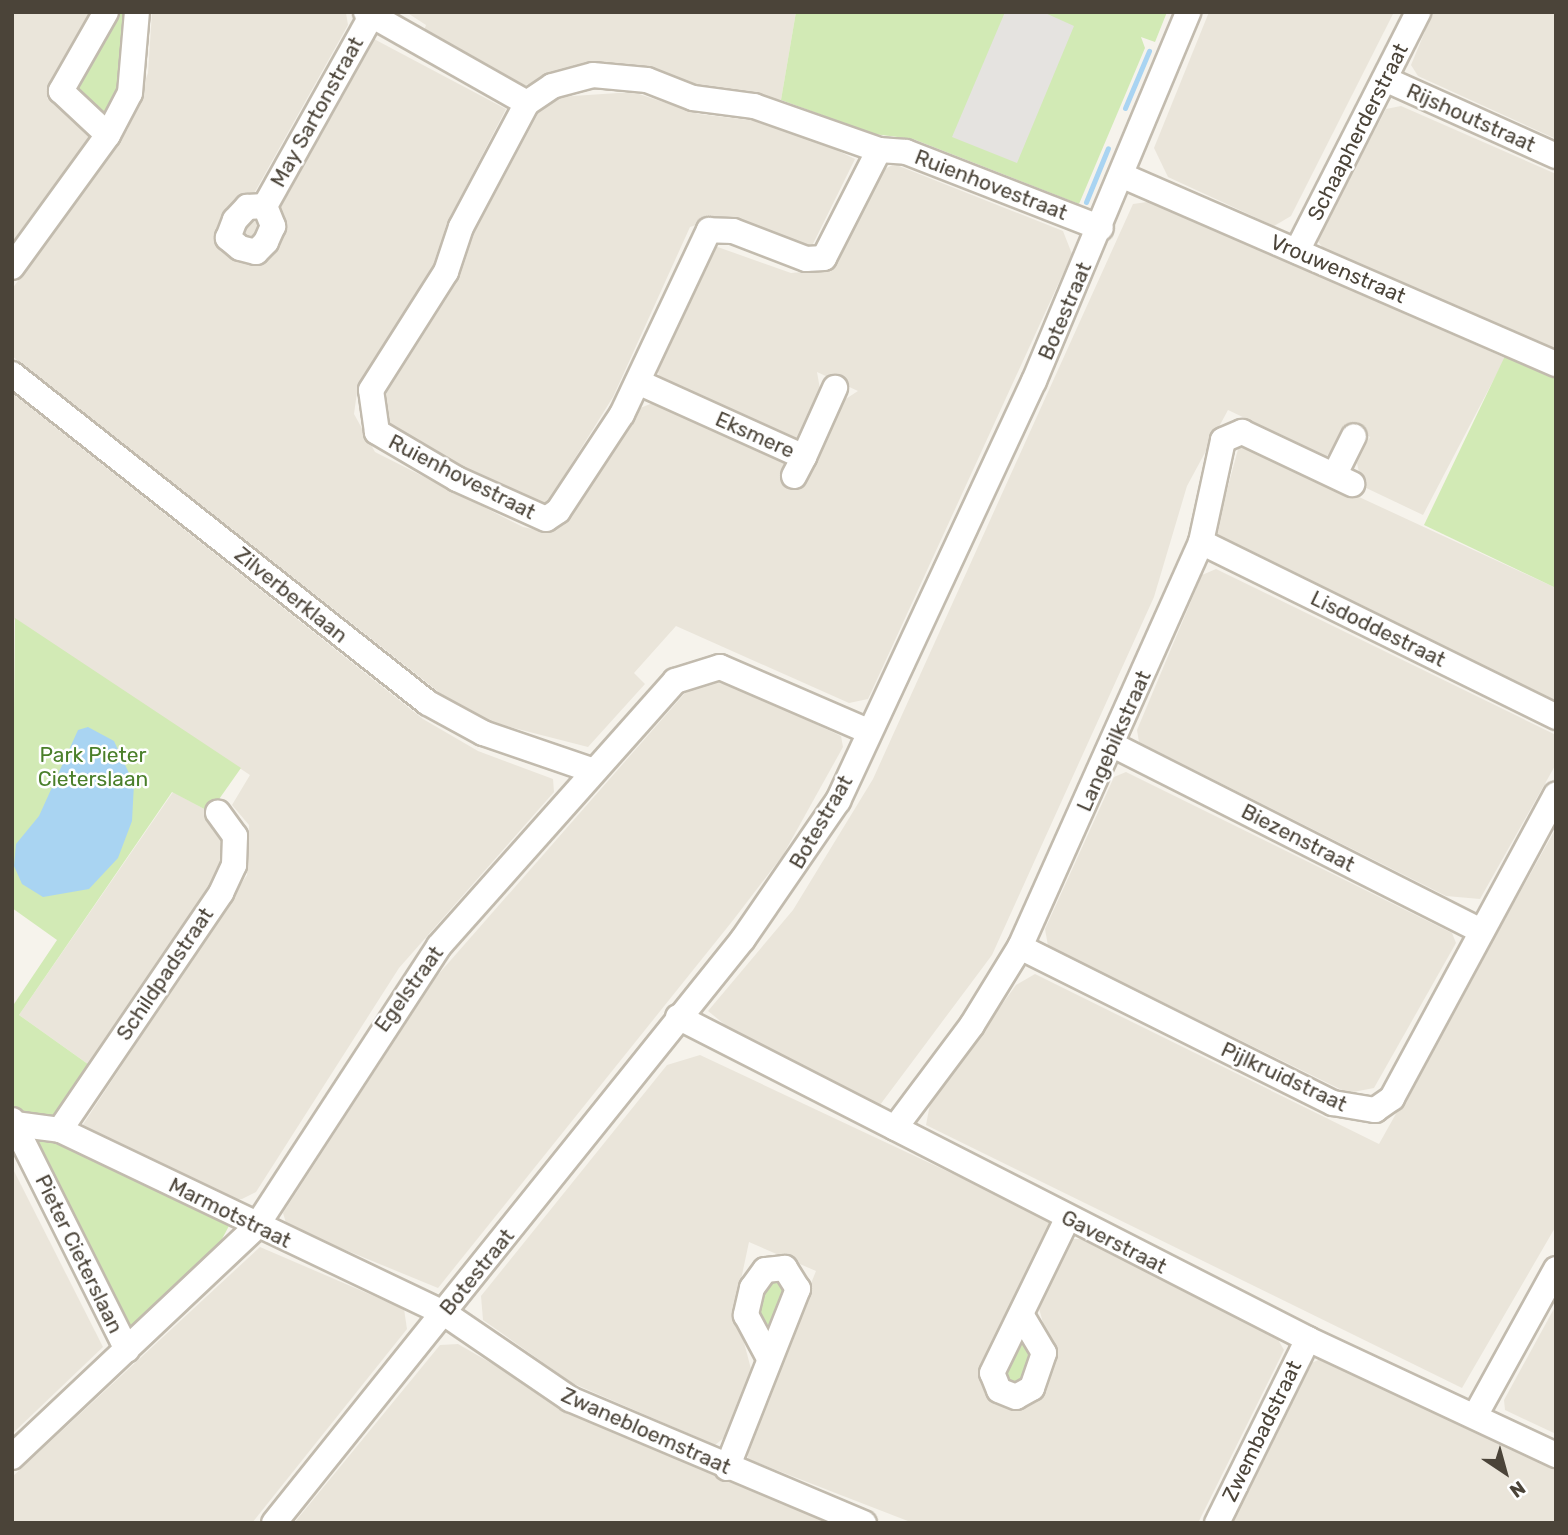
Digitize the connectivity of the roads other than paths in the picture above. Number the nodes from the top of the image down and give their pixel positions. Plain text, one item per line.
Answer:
1 (106, 12) edge
2 (136, 12) edge
3 (1188, 12) edge
4 (1418, 12) edge
5 (368, 15) edge
6 (1387, 80) junction
7 (527, 103) junction
8 (108, 135) junction
9 (879, 150) junction
10 (1556, 156) edge
11 (1121, 175) junction
12 (265, 206) dead end
13 (1101, 228) junction
14 (1297, 251) junction
15 (12, 267) edge
16 (1556, 364) edge
17 (12, 374) edge
18 (638, 382) junction
19 (835, 388) dead end
20 (1354, 436) dead end
21 (1201, 542) junction
22 (1556, 717) edge
23 (870, 732) junction
24 (1113, 745) junction
25 (594, 771) junction
26 (1556, 795) edge
27 (218, 813) dead end
28 (1482, 931) junction
29 (1020, 947) junction
30 (678, 1017) junction
31 (14, 1122) edge
32 (895, 1128) junction
33 (60, 1130) junction
34 (1068, 1219) junction
35 (256, 1227) junction
36 (1556, 1269) edge
37 (444, 1312) junction
38 (1022, 1316) dead end
39 (1308, 1339) junction
40 (127, 1350) junction
41 (769, 1357) dead end
42 (1475, 1416) junction
43 (1556, 1455) edge
44 (12, 1457) edge
45 (727, 1468) junction
46 (274, 1523) edge
47 (863, 1523) edge
48 (1217, 1523) edge

1 - 8 street
2 - 8 street
3 - 11 street, Botestraat
4 - 6 street, Schaapherderstraat
5 - 7 street
5 - 12 street, May Sartonstraat
6 - 10 street, Rijshoutstraat
6 - 14 street, Schaapherderstraat
7 - 9 street, Ruienhovestraat
7 - 18 street, Ruienhovestraat
8 - 15 street
9 - 13 street, Ruienhovestraat
9 - 18 street, Ruienhovestraat
11 - 13 street, Botestraat
11 - 14 street, Vrouwenstraat
13 - 23 street, Botestraat
14 - 16 street, Vrouwenstraat
17 - 25 street, Zilverberklaan
18 - 19 street, Eksmere
20 - 21 street, Langebilkstraat
21 - 22 street, Lisdoddestraat
21 - 24 street, Langebilkstraat
23 - 25 street, Egelstraat
23 - 30 street, Botestraat
24 - 28 street, Biezenstraat
24 - 29 street, Langebilkstraat
25 - 35 street, Egelstraat
26 - 28 street, Pijlkruidstraat
27 - 33 street, Schildpadstraat
28 - 29 street, Pijlkruidstraat
29 - 32 street, Langebilkstraat
30 - 32 street, Gaverstraat
30 - 37 street, Botestraat
31 - 33 street, Marmotstraat
31 - 40 street, Pieter Cieterslaan
32 - 34 street, Gaverstraat
33 - 35 street, Marmotstraat
34 - 38 street
34 - 39 street, Gaverstraat
35 - 37 street, Marmotstraat
35 - 40 street, Egelstraat
36 - 42 street
37 - 45 street, Zwanebloemstraat
37 - 46 street, Botestraat
39 - 42 street, Gaverstraat
39 - 48 street, Zwembadstraat
40 - 44 street, Egelstraat
41 - 45 street
42 - 43 street, Gaverstraat
45 - 47 street, Zwanebloemstraat

